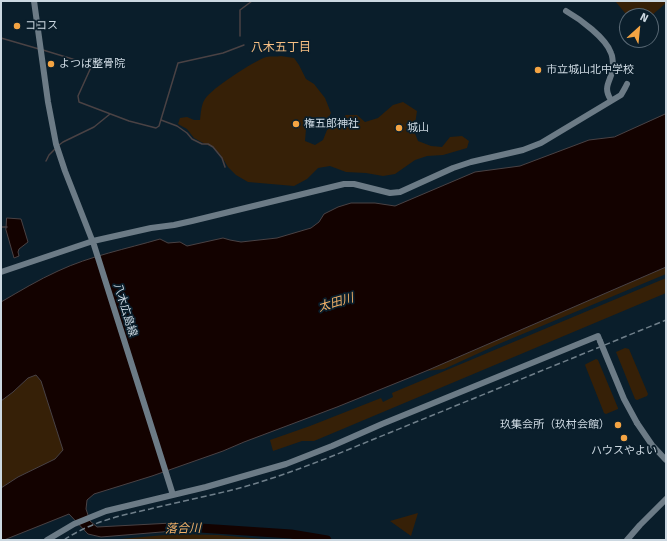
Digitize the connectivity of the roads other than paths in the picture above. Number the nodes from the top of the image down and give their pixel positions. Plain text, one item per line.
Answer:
1 (34, 1) edge
2 (566, 10) dead end
3 (627, 84) dead end
4 (611, 100) junction
5 (93, 241) junction
6 (1, 272) edge
7 (666, 460) edge
8 (172, 495) junction
9 (666, 499) edge
10 (47, 540) edge
11 (627, 540) edge

1 - 5 street, 八木広島線
2 - 4 street
3 - 4 street
4 - 5 street
5 - 6 street
5 - 8 street, 八木広島線
7 - 8 street, bridge
8 - 10 street
9 - 11 street

